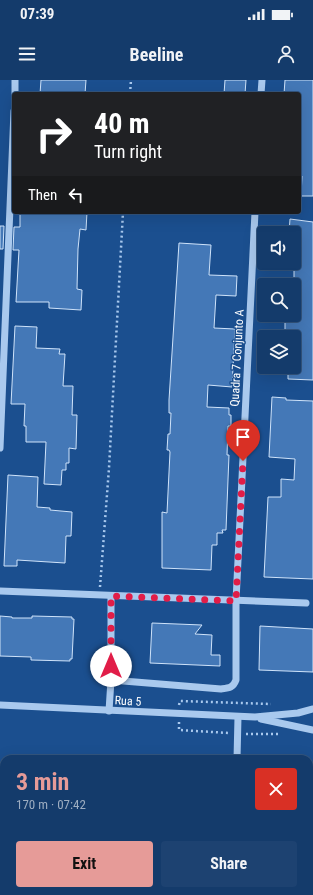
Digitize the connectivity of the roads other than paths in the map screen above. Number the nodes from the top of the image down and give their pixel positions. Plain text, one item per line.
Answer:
1 (15, 80) edge
2 (262, 80) edge
3 (15, 92) edge
4 (261, 92) edge
5 (12, 159) edge
6 (255, 214) edge
7 (0, 448) edge
8 (0, 591) edge
9 (111, 596) junction
10 (236, 601) junction
11 (306, 603) dead end
12 (111, 680) junction
13 (0, 706) edge
14 (313, 709) edge
15 (109, 711) junction
16 (238, 717) junction
17 (255, 717) junction
18 (313, 730) edge
19 (237, 755) edge

1 - 3 street
2 - 4 street
5 - 7 street
6 - 10 street, Quadra 7 Conjunto A
8 - 9 street
9 - 10 street
9 - 12 street
10 - 11 street
10 - 12 street, Quadra 7 Conjunto A
12 - 15 street
13 - 15 street, Rua 5
14 - 17 street
15 - 16 street, Rua 5
16 - 17 street, Rua 5
16 - 19 street
17 - 18 street

